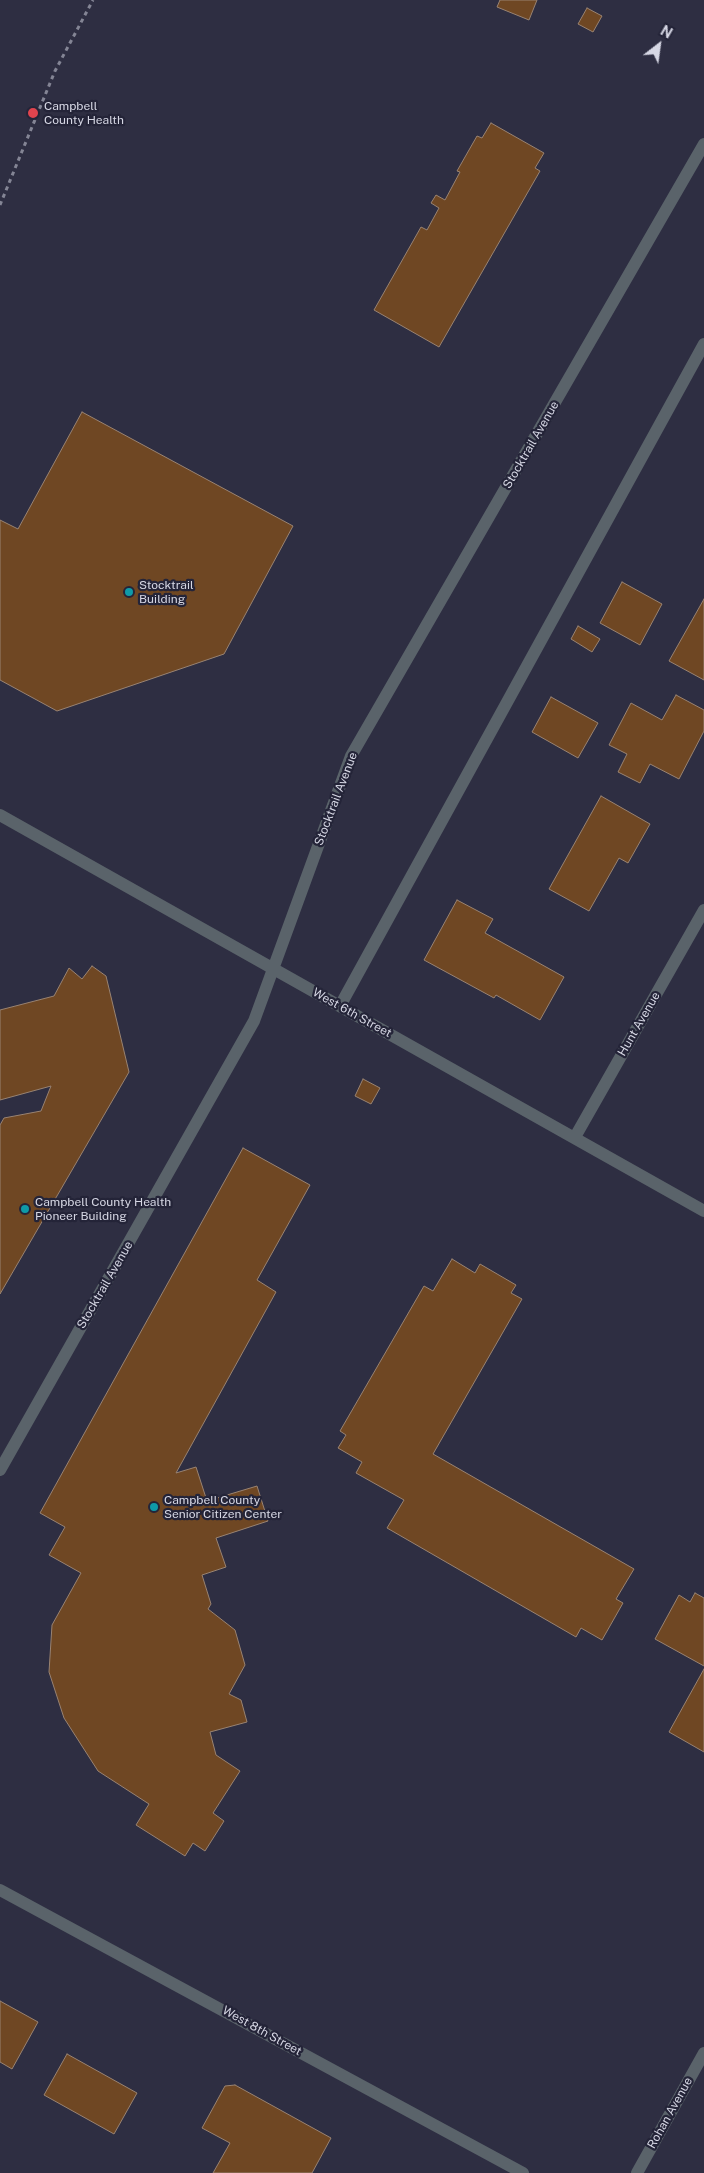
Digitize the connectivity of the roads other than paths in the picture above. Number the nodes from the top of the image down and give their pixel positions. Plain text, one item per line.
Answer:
1 (704, 144) edge
2 (704, 344) edge
3 (0, 815) edge
4 (704, 910) edge
5 (274, 968) junction
6 (340, 1006) junction
7 (575, 1137) junction
8 (704, 1211) edge
9 (0, 1470) edge
10 (0, 1890) edge
11 (704, 2053) edge
12 (523, 2173) edge
13 (637, 2173) edge

1 - 5 street, Stocktrail Avenue
2 - 6 street
3 - 5 street, West 6th Street
4 - 7 street, Hunt Avenue
5 - 6 street, West 6th Street
5 - 9 street, Stocktrail Avenue
6 - 7 street, West 6th Street
7 - 8 street, West 6th Street
10 - 12 street, West 8th Street
11 - 13 street, Rohan Avenue

